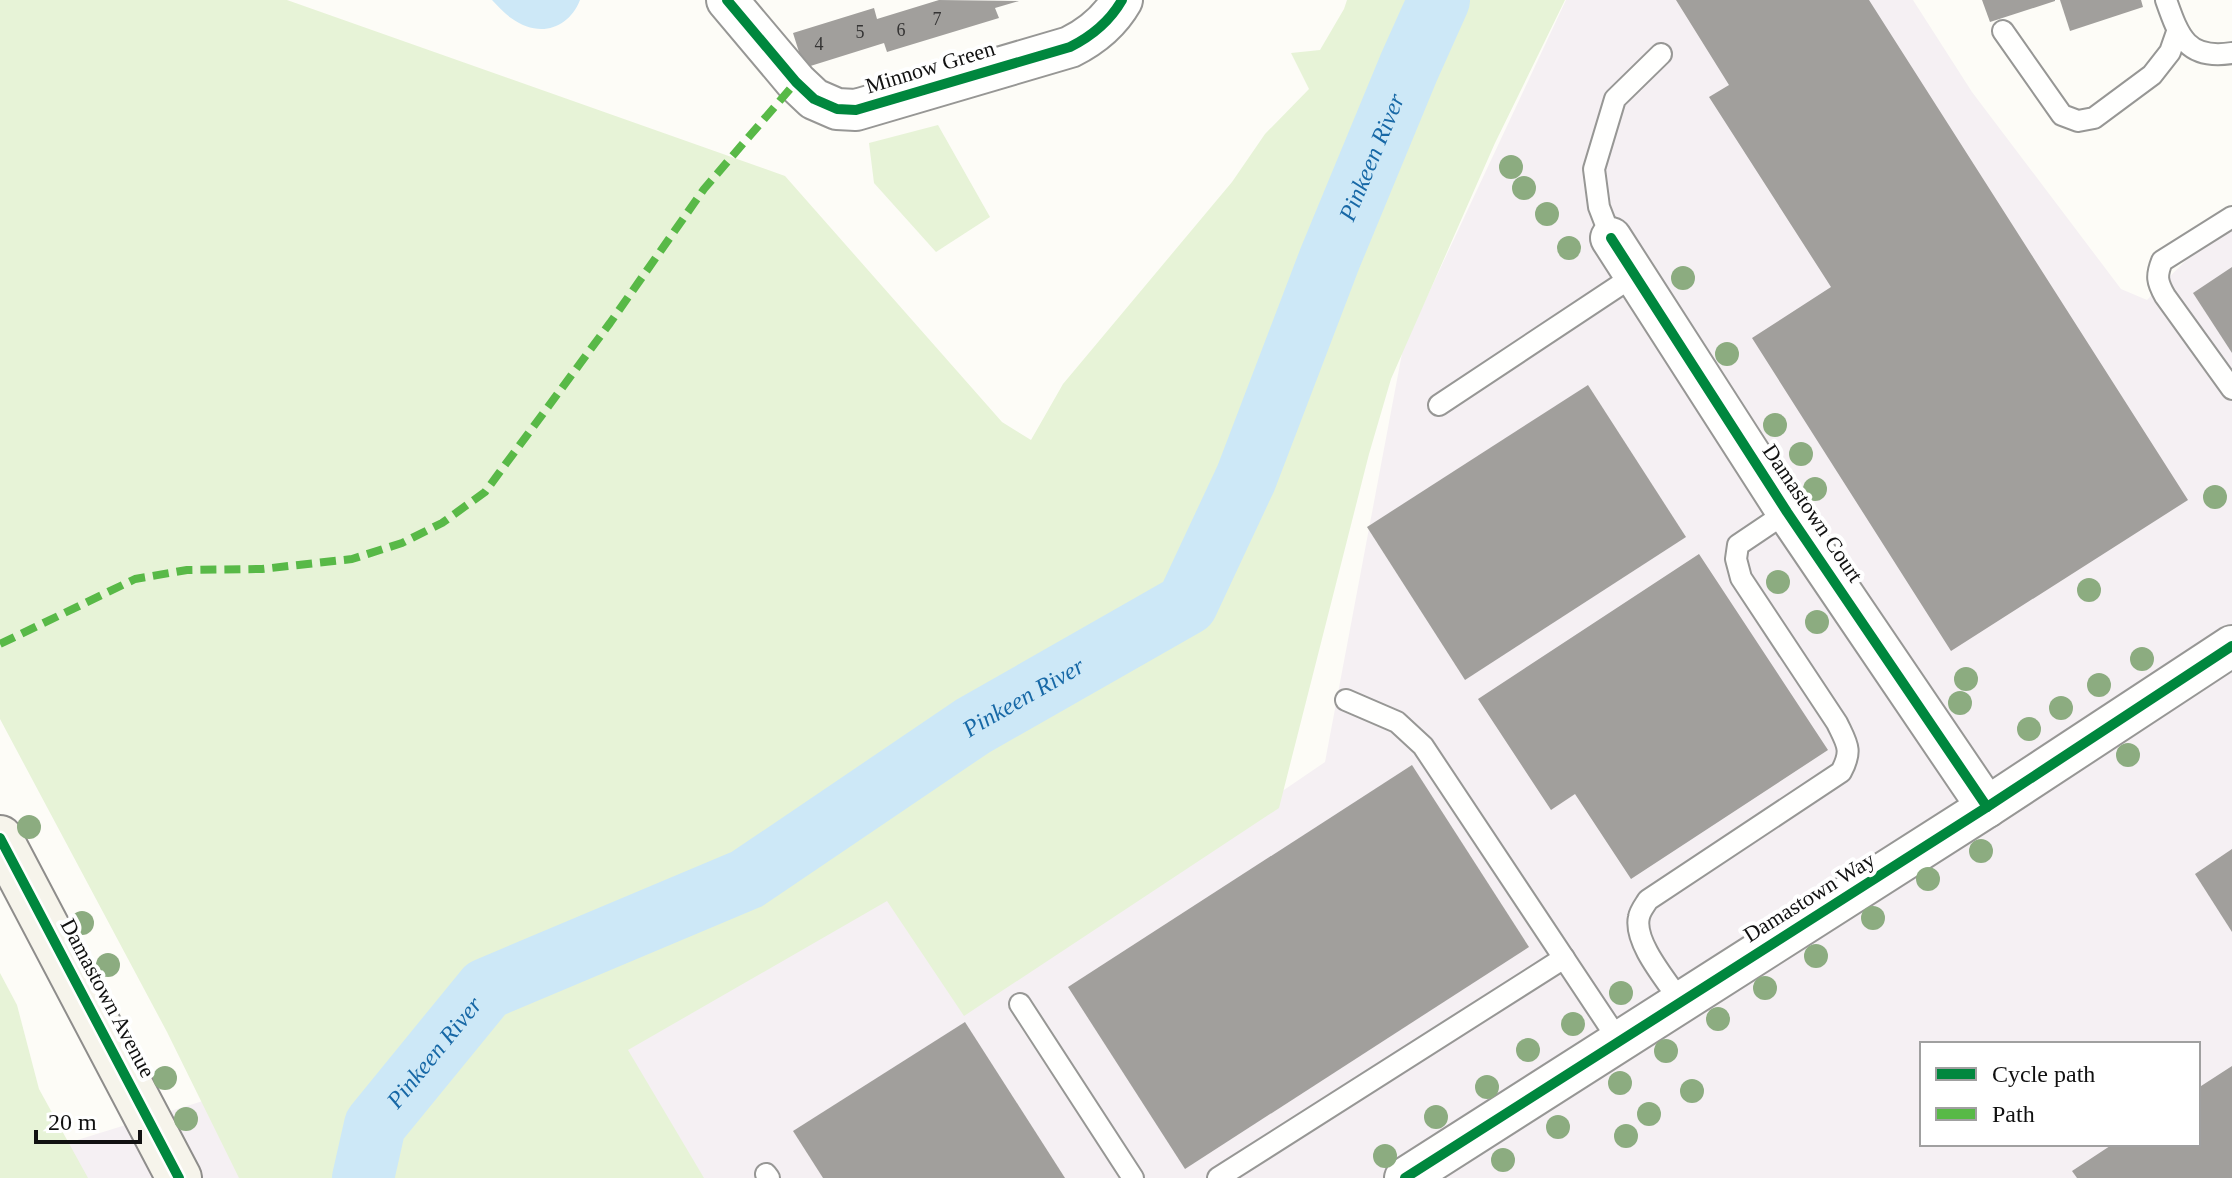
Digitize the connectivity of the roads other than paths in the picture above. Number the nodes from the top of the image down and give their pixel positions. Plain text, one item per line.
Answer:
1 (727, 0) edge
2 (1122, 0) edge
3 (2166, 0) edge
4 (2003, 31) dead end
5 (2177, 32) junction
6 (2232, 53) edge
7 (1661, 54) dead end
8 (2232, 217) edge
9 (1611, 238) joint
10 (1635, 275) junction
11 (2232, 389) edge
12 (1439, 405) dead end
13 (1787, 512) junction
14 (2232, 646) edge
15 (1346, 700) dead end
16 (1987, 807) junction
17 (0, 838) edge
18 (1564, 958) junction
19 (1681, 1002) junction
20 (1020, 1004) dead end
21 (1619, 1041) junction
22 (1426, 1172) edge
23 (179, 1178) edge
24 (1133, 1178) edge
25 (1218, 1178) edge

1 - 2 street, Minnow Green
3 - 5 lane
4 - 5 lane
5 - 6 lane
7 - 9 lane
8 - 11 lane
9 - 10 street, Damastown Court
10 - 12 lane
10 - 13 street, Damastown Court
13 - 16 street, Damastown Court
13 - 19 lane
14 - 16 street, Damastown Way
15 - 18 lane
16 - 19 street, Damastown Way
17 - 23 street, Damastown Avenue
18 - 21 lane
18 - 25 lane
19 - 21 street, Damastown Way
20 - 24 lane
21 - 22 street, Damastown Way

